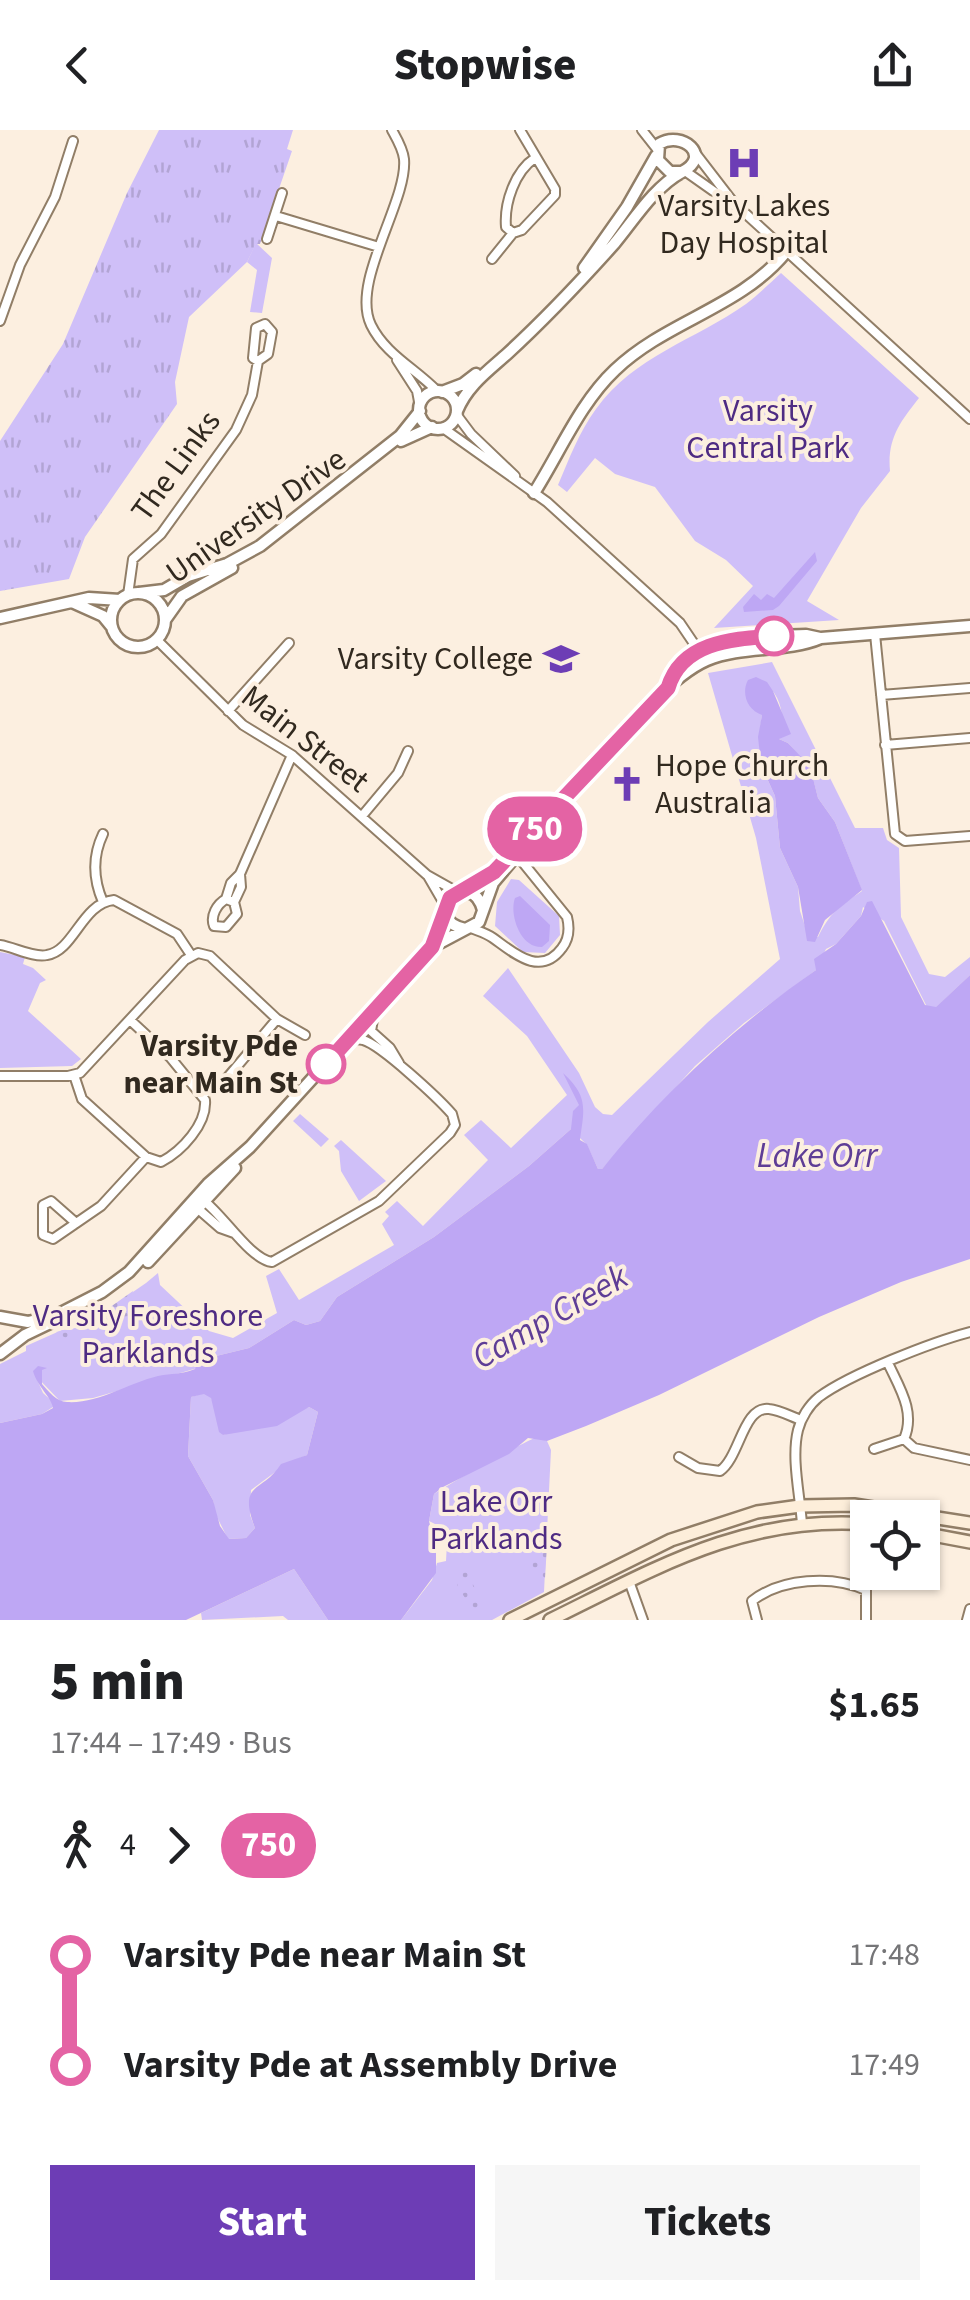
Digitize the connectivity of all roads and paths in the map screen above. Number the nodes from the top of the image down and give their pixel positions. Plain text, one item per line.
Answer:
1 (392, 130) edge
2 (520, 130) edge
3 (642, 130) edge
4 (668, 133) edge
5 (72, 141) dead end
6 (697, 147) junction
7 (657, 152) junction
8 (535, 158) junction
9 (683, 172) junction
10 (282, 193) dead end
11 (736, 206) junction
12 (276, 216) junction
13 (513, 233) junction
14 (267, 239) dead end
15 (379, 247) junction
16 (786, 252) junction
17 (492, 259) dead end
18 (0, 320) edge
19 (395, 356) junction
20 (258, 361) junction
21 (439, 392) junction
22 (420, 409) junction
23 (457, 412) junction
24 (970, 419) edge
25 (437, 428) junction
26 (521, 483) junction
27 (534, 492) junction
28 (129, 596) junction
29 (73, 602) junction
30 (0, 618) edge
31 (164, 620) junction
32 (970, 626) edge
33 (112, 627) junction
34 (875, 634) junction
35 (822, 638) junction
36 (156, 640) junction
37 (289, 643) dead end
38 (698, 650) junction
39 (706, 661) junction
40 (668, 688) junction
41 (970, 688) edge
42 (881, 695) junction
43 (228, 711) junction
44 (970, 738) edge
45 (885, 745) junction
46 (408, 751) dead end
47 (292, 755) junction
48 (551, 814) junction
49 (362, 816) junction
50 (103, 834) dead end
51 (970, 836) edge
52 (523, 851) junction
53 (502, 873) junction
54 (426, 875) junction
55 (534, 878) junction
56 (461, 892) junction
57 (230, 900) dead end
58 (103, 902) junction
59 (446, 909) junction
60 (482, 914) junction
61 (468, 929) junction
62 (491, 936) junction
63 (0, 945) edge
64 (432, 947) junction
65 (191, 955) junction
66 (378, 1005) junction
67 (277, 1019) junction
68 (130, 1020) junction
69 (305, 1035) dead end
70 (340, 1049) junction
71 (400, 1065) junction
72 (74, 1075) junction
73 (0, 1076) edge
74 (202, 1094) junction
75 (146, 1158) junction
76 (201, 1201) junction
77 (76, 1223) junction
78 (2, 1317) edge
79 (970, 1332) edge
80 (14, 1344) junction
81 (0, 1354) edge
82 (888, 1363) junction
83 (801, 1420) junction
84 (904, 1439) junction
85 (874, 1449) dead end
86 (678, 1458) dead end
87 (970, 1460) edge
88 (800, 1506) junction
89 (970, 1523) edge
90 (802, 1524) junction
91 (850, 1524) edge
92 (940, 1536) edge
93 (970, 1542) edge
94 (623, 1564) junction
95 (629, 1581) junction
96 (970, 1609) edge
97 (510, 1620) edge
98 (550, 1620) edge
99 (643, 1620) edge
100 (757, 1620) edge
101 (866, 1620) edge
102 (967, 1620) edge

1 - 15 street
2 - 8 street
3 - 7 street
4 - 6 street
4 - 7 street
5 - 18 street
6 - 9 street
6 - 11 street
7 - 9 street
7 - 21 street
8 - 13 street
8 - 13 street
9 - 11 street
9 - 23 street
10 - 12 street
11 - 16 street
12 - 14 street
12 - 15 street
13 - 17 street
15 - 19 street
16 - 24 street
16 - 27 street
19 - 21 street
19 - 22 street
20 - 20 street, The Links
20 - 28 street, The Links
21 - 22 street
21 - 23 street
22 - 25 street
22 - 28 street, University Drive
23 - 25 street
23 - 26 street
25 - 26 street
25 - 31 street, University Drive
26 - 27 street
27 - 38 street
28 - 29 street, University Drive
28 - 31 street
28 - 33 street
29 - 30 street, University Drive
29 - 33 street
31 - 36 street
32 - 34 street
33 - 36 street
34 - 35 street
34 - 42 street
35 - 38 street
35 - 39 street
36 - 43 street, Main Street
37 - 43 street
38 - 39 street
38 - 40 street
39 - 40 street
40 - 48 street
41 - 42 street
42 - 45 street
43 - 47 street, Main Street
44 - 45 street
45 - 51 street
46 - 49 street
47 - 49 street, Main Street
47 - 57 street
48 - 52 street
48 - 56 street
49 - 54 street, Main Street
50 - 58 street
52 - 53 street
52 - 55 street
53 - 55 street
53 - 60 street
54 - 56 street
54 - 59 street
55 - 62 street
56 - 59 street
56 - 60 street
58 - 63 street
58 - 65 street
59 - 61 street
59 - 64 street
60 - 61 street
60 - 62 street
61 - 62 street
61 - 64 street
64 - 66 street
65 - 67 street
65 - 68 street
66 - 70 street
66 - 71 street
67 - 69 street
67 - 74 street
68 - 72 street
68 - 74 street
70 - 71 street
70 - 76 street
71 - 76 street
72 - 73 street
72 - 75 street
74 - 75 street
75 - 77 street
76 - 78 street
76 - 80 street
77 - 77 street
78 - 80 street
79 - 82 street
80 - 81 street
82 - 83 street
82 - 84 street
83 - 86 street
83 - 88 street
84 - 85 street
84 - 87 street
88 - 89 main road
88 - 90 street
88 - 94 main road
90 - 91 main road
90 - 95 main road
92 - 93 main road
94 - 95 main road
94 - 97 main road
95 - 98 main road
95 - 99 street
96 - 102 street
100 - 101 street

